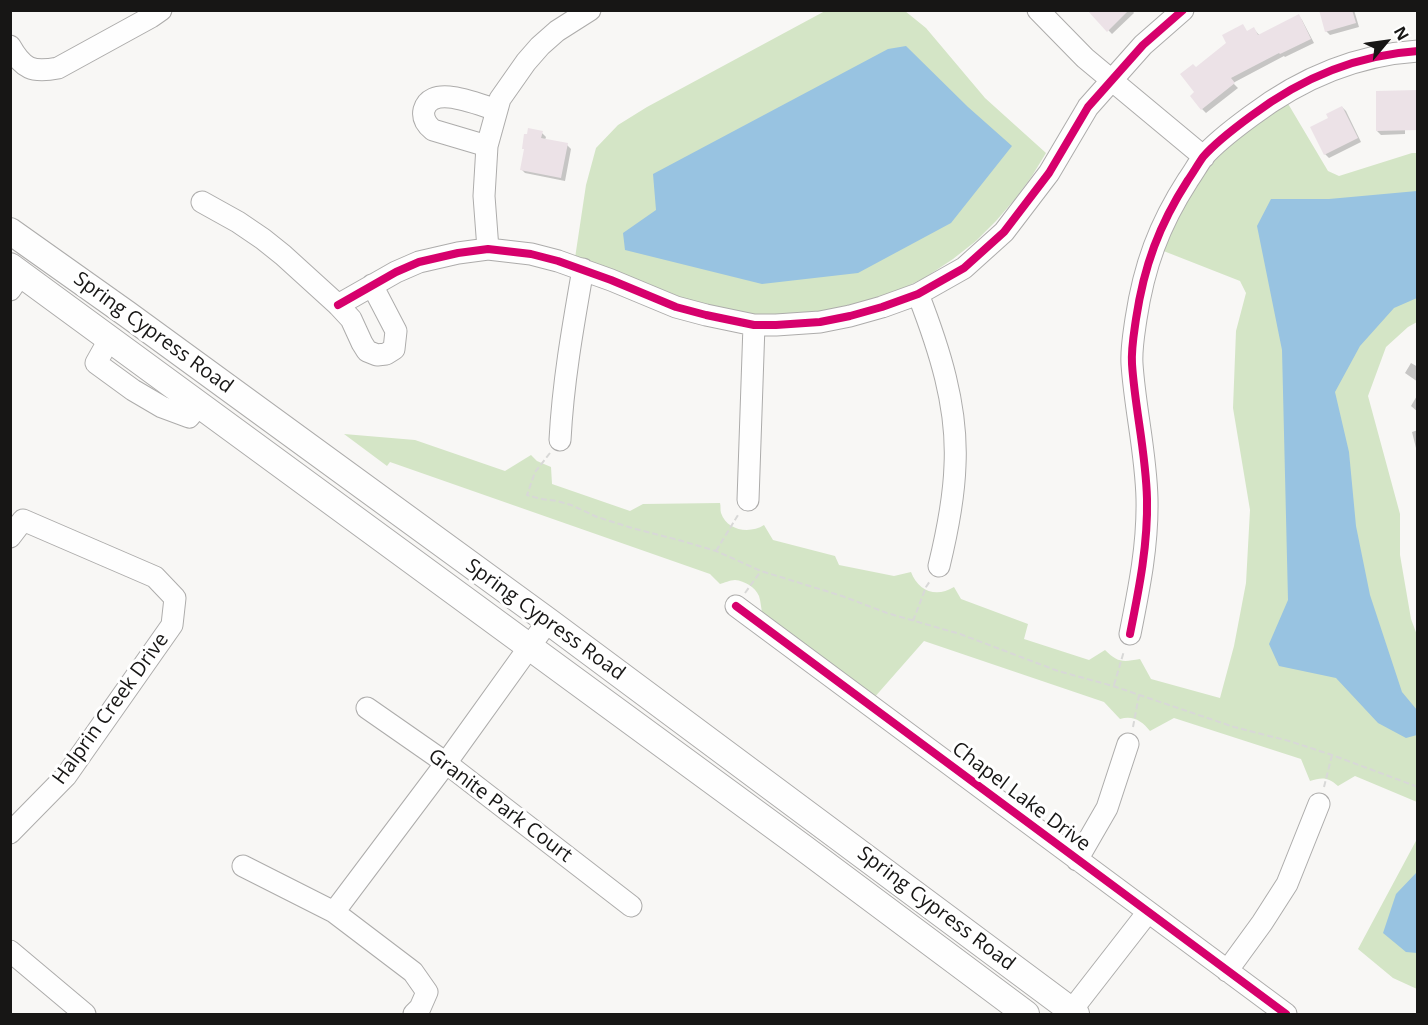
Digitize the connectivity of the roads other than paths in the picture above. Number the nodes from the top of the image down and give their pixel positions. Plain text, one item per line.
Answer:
1 (161, 10) edge
2 (590, 10) edge
3 (1038, 10) edge
4 (1183, 10) edge
5 (10, 46) edge
6 (1418, 51) edge
7 (1111, 81) junction
8 (496, 110) junction
9 (487, 146) junction
10 (1204, 157) junction
11 (202, 202) dead end
12 (10, 231) edge
13 (488, 249) junction
14 (583, 269) junction
15 (14, 276) edge
16 (372, 285) junction
17 (918, 294) junction
18 (338, 305) junction
19 (127, 314) junction
20 (754, 325) junction
21 (110, 338) junction
22 (560, 440) road end
23 (748, 500) road end
24 (17, 529) edge
25 (939, 566) road end
26 (736, 606) road end
27 (548, 621) junction
28 (1130, 634) road end
29 (529, 646) junction
30 (367, 708) dead end
31 (1128, 744) road end
32 (446, 763) junction
33 (1319, 804) road end
34 (818, 821) junction
35 (10, 832) edge
36 (801, 846) junction
37 (1077, 860) junction
38 (243, 866) dead end
39 (631, 906) dead end
40 (334, 912) junction
41 (1148, 912) junction
42 (10, 951) edge
43 (1227, 971) junction
44 (85, 1014) edge
45 (414, 1014) edge
46 (1026, 1014) edge
47 (1071, 1014) edge
48 (1286, 1014) edge

1 - 5 street
2 - 8 street
3 - 7 street
4 - 7 street
6 - 10 street
7 - 10 street
7 - 17 street
8 - 9 street
8 - 9 street
9 - 13 street
10 - 28 street
11 - 18 street
12 - 19 main road, Spring Cypress Road
13 - 14 street
13 - 16 street
14 - 20 street
14 - 22 street
15 - 21 main road, Spring Cypress Road
16 - 18 street
16 - 18 street
17 - 20 street
17 - 25 street
19 - 21 main road
19 - 27 main road, Spring Cypress Road
20 - 23 street
21 - 29 main road, Spring Cypress Road
24 - 35 street, Halprin Creek Drive
26 - 37 street, Chapel Lake Drive
27 - 29 street
27 - 34 main road, Spring Cypress Road
29 - 32 street
29 - 36 main road, Spring Cypress Road
30 - 32 street, Granite Park Court
31 - 37 street
32 - 39 street, Granite Park Court
32 - 40 street
33 - 43 street
34 - 36 main road
34 - 47 main road, Spring Cypress Road
36 - 46 main road, Spring Cypress Road
37 - 41 street, Chapel Lake Drive
38 - 40 street
40 - 45 street
41 - 43 street, Chapel Lake Drive
41 - 47 street
42 - 44 street
43 - 48 street, Chapel Lake Drive

